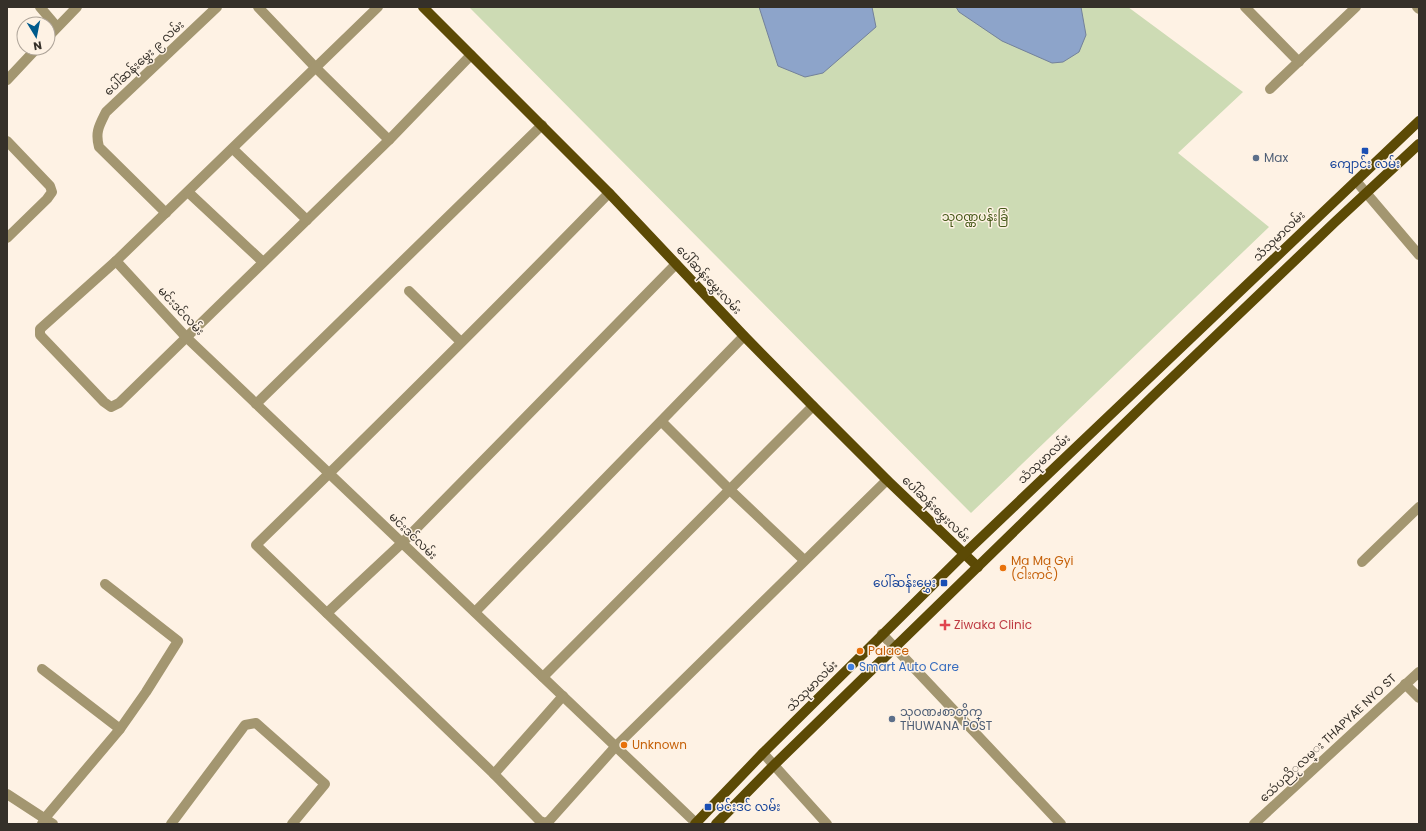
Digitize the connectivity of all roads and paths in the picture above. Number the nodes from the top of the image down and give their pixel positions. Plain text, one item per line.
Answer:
1 (40, 7) edge
2 (77, 7) edge
3 (217, 7) edge
4 (258, 7) edge
5 (378, 7) edge
6 (423, 7) edge
7 (1245, 7) edge
8 (1356, 7) edge
9 (57, 27) joint
10 (471, 55) junction
11 (30, 56) edge
12 (1299, 62) junction
13 (316, 68) junction
14 (7, 80) edge
15 (1270, 89) dead end
16 (1419, 121) edge
17 (542, 125) junction
18 (389, 140) junction
19 (7, 141) edge
20 (1419, 144) edge
21 (233, 149) junction
22 (1356, 181) junction
23 (188, 192) junction
24 (609, 193) junction
25 (1366, 193) junction
26 (166, 213) junction
27 (307, 220) junction
28 (7, 238) edge
29 (1419, 255) edge
30 (116, 261) junction
31 (263, 262) junction
32 (676, 264) junction
33 (409, 291) dead end
34 (744, 336) junction
35 (186, 338) junction
36 (461, 342) junction
37 (256, 404) junction
38 (813, 406) junction
39 (662, 422) junction
40 (330, 474) junction
41 (887, 480) junction
42 (730, 490) junction
43 (1419, 507) edge
44 (402, 543) junction
45 (964, 554) junction
46 (804, 560) junction
47 (1362, 562) dead end
48 (978, 567) junction
49 (105, 584) dead end
50 (475, 612) junction
51 (327, 613) junction
52 (882, 634) junction
53 (895, 648) junction
54 (42, 669) dead end
55 (1419, 672) edge
56 (543, 677) junction
57 (1405, 684) junction
58 (563, 696) junction
59 (1419, 698) edge
60 (120, 729) junction
61 (616, 746) junction
62 (763, 753) junction
63 (774, 766) junction
64 (494, 774) junction
65 (7, 794) edge
66 (43, 821) edge
67 (54, 824) edge
68 (171, 824) edge
69 (292, 824) edge
70 (696, 824) edge
71 (716, 824) edge
72 (827, 824) edge
73 (1061, 824) edge
74 (1254, 824) edge

1 - 9 street
2 - 9 street
3 - 26 street, ပေါ်ဆန်းမွှေး ၉ လမ်း
4 - 13 street
5 - 13 street
6 - 10 main road, ပေါ်ဆန်းမွှေးလမ်း
7 - 12 street
8 - 12 street
10 - 17 main road, ပေါ်ဆန်းမွှေးလမ်း
10 - 18 street
11 - 14 street
12 - 15 street
13 - 18 street
13 - 21 street
16 - 22 main road, သံသုမာလမ်း
17 - 24 main road, ပေါ်ဆန်းမွှေးလမ်း
17 - 37 street
18 - 27 street
19 - 28 street
20 - 25 main road
21 - 23 street
21 - 27 street
22 - 25 street
22 - 45 main road, သံသုမာလမ်း
23 - 26 street
23 - 31 street
24 - 32 main road, ပေါ်ဆန်းမွှေးလမ်း
24 - 36 street
25 - 29 street
25 - 48 main road
26 - 30 street
27 - 31 street
30 - 35 street, မင်းဒင်လမ်း
30 - 35 street
31 - 35 street
32 - 34 main road, ပေါ်ဆန်းမွှေးလမ်း
32 - 44 street
33 - 36 street
34 - 38 main road, ပေါ်ဆန်းမွှေးလမ်း
34 - 39 street
35 - 37 street, မင်းဒင်လမ်း
36 - 40 street
37 - 40 street, မင်းဒင်လမ်း
38 - 41 main road, ပေါ်ဆန်းမွှေးလမ်း
38 - 42 street
39 - 42 street
39 - 50 street
40 - 44 street, မင်းဒင်လမ်း
40 - 51 street
41 - 45 main road, ပေါ်ဆန်းမွှေးလမ်း
41 - 46 street
42 - 46 street
42 - 56 street
43 - 47 street
44 - 50 street, မင်းဒင်လမ်း
44 - 51 street
45 - 48 main road, ပေါ်ဆန်းမွှေးလမ်း
45 - 52 main road, သံသုမာလမ်း
46 - 61 street
48 - 53 main road
49 - 60 street
50 - 56 street, မင်းဒင်လမ်း
51 - 64 street
52 - 53 street
52 - 62 main road, သံသုမာလမ်း
53 - 63 main road
53 - 73 street
54 - 60 street
55 - 57 street, သေဴပညိႂလမ္း THAPYAE NYO ST
56 - 58 street, မင်းဒင်လမ်း
57 - 59 street
57 - 74 street, သေဴပညိႂလမ္း THAPYAE NYO ST
58 - 61 street, မင်းဒင်လမ်း
58 - 64 street
60 - 66 street
61 - 64 street
61 - 70 street, မင်းဒင်လမ်း
62 - 63 street
62 - 70 main road, သံသုမာလမ်း
63 - 71 main road
63 - 72 street
65 - 66 street
66 - 67 street
68 - 69 street

